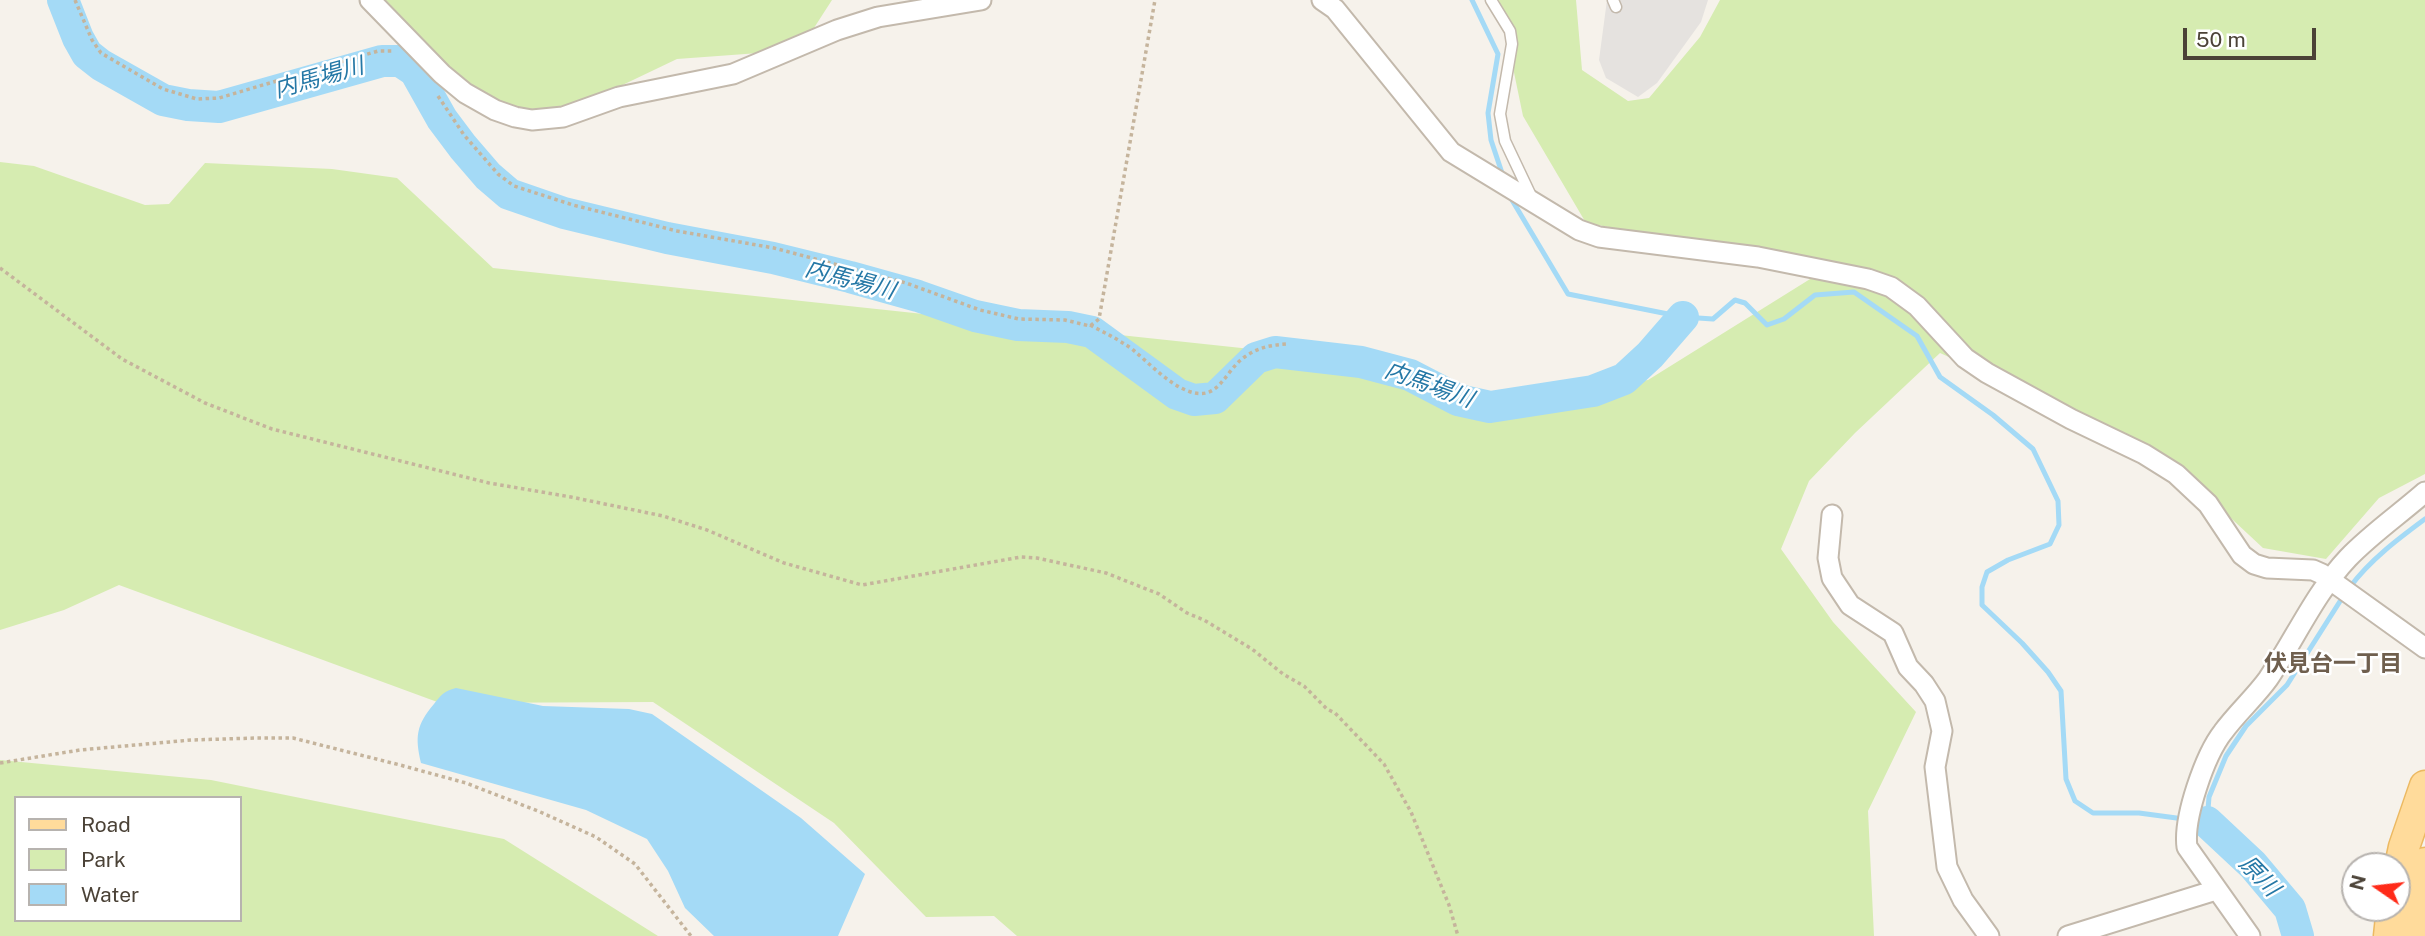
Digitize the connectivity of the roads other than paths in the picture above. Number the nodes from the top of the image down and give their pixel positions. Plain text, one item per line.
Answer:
1 (370, 0) edge
2 (981, 0) edge
3 (1322, 0) edge
4 (1491, 0) edge
5 (1534, 202) junction
6 (2425, 492) edge
7 (1832, 515) dead end
8 (2341, 588) junction
9 (2425, 648) edge
10 (2425, 786) edge
11 (2403, 852) edge
12 (2425, 863) edge
13 (2216, 890) junction
14 (1989, 936) edge
15 (2068, 936) edge
16 (2250, 936) edge
17 (2415, 936) edge

1 - 2 street
3 - 5 street
4 - 5 lane
5 - 8 street
6 - 8 street
7 - 14 street
8 - 9 street
8 - 13 street
10 - 11 main road
12 - 17 main road
13 - 15 street
13 - 16 street

